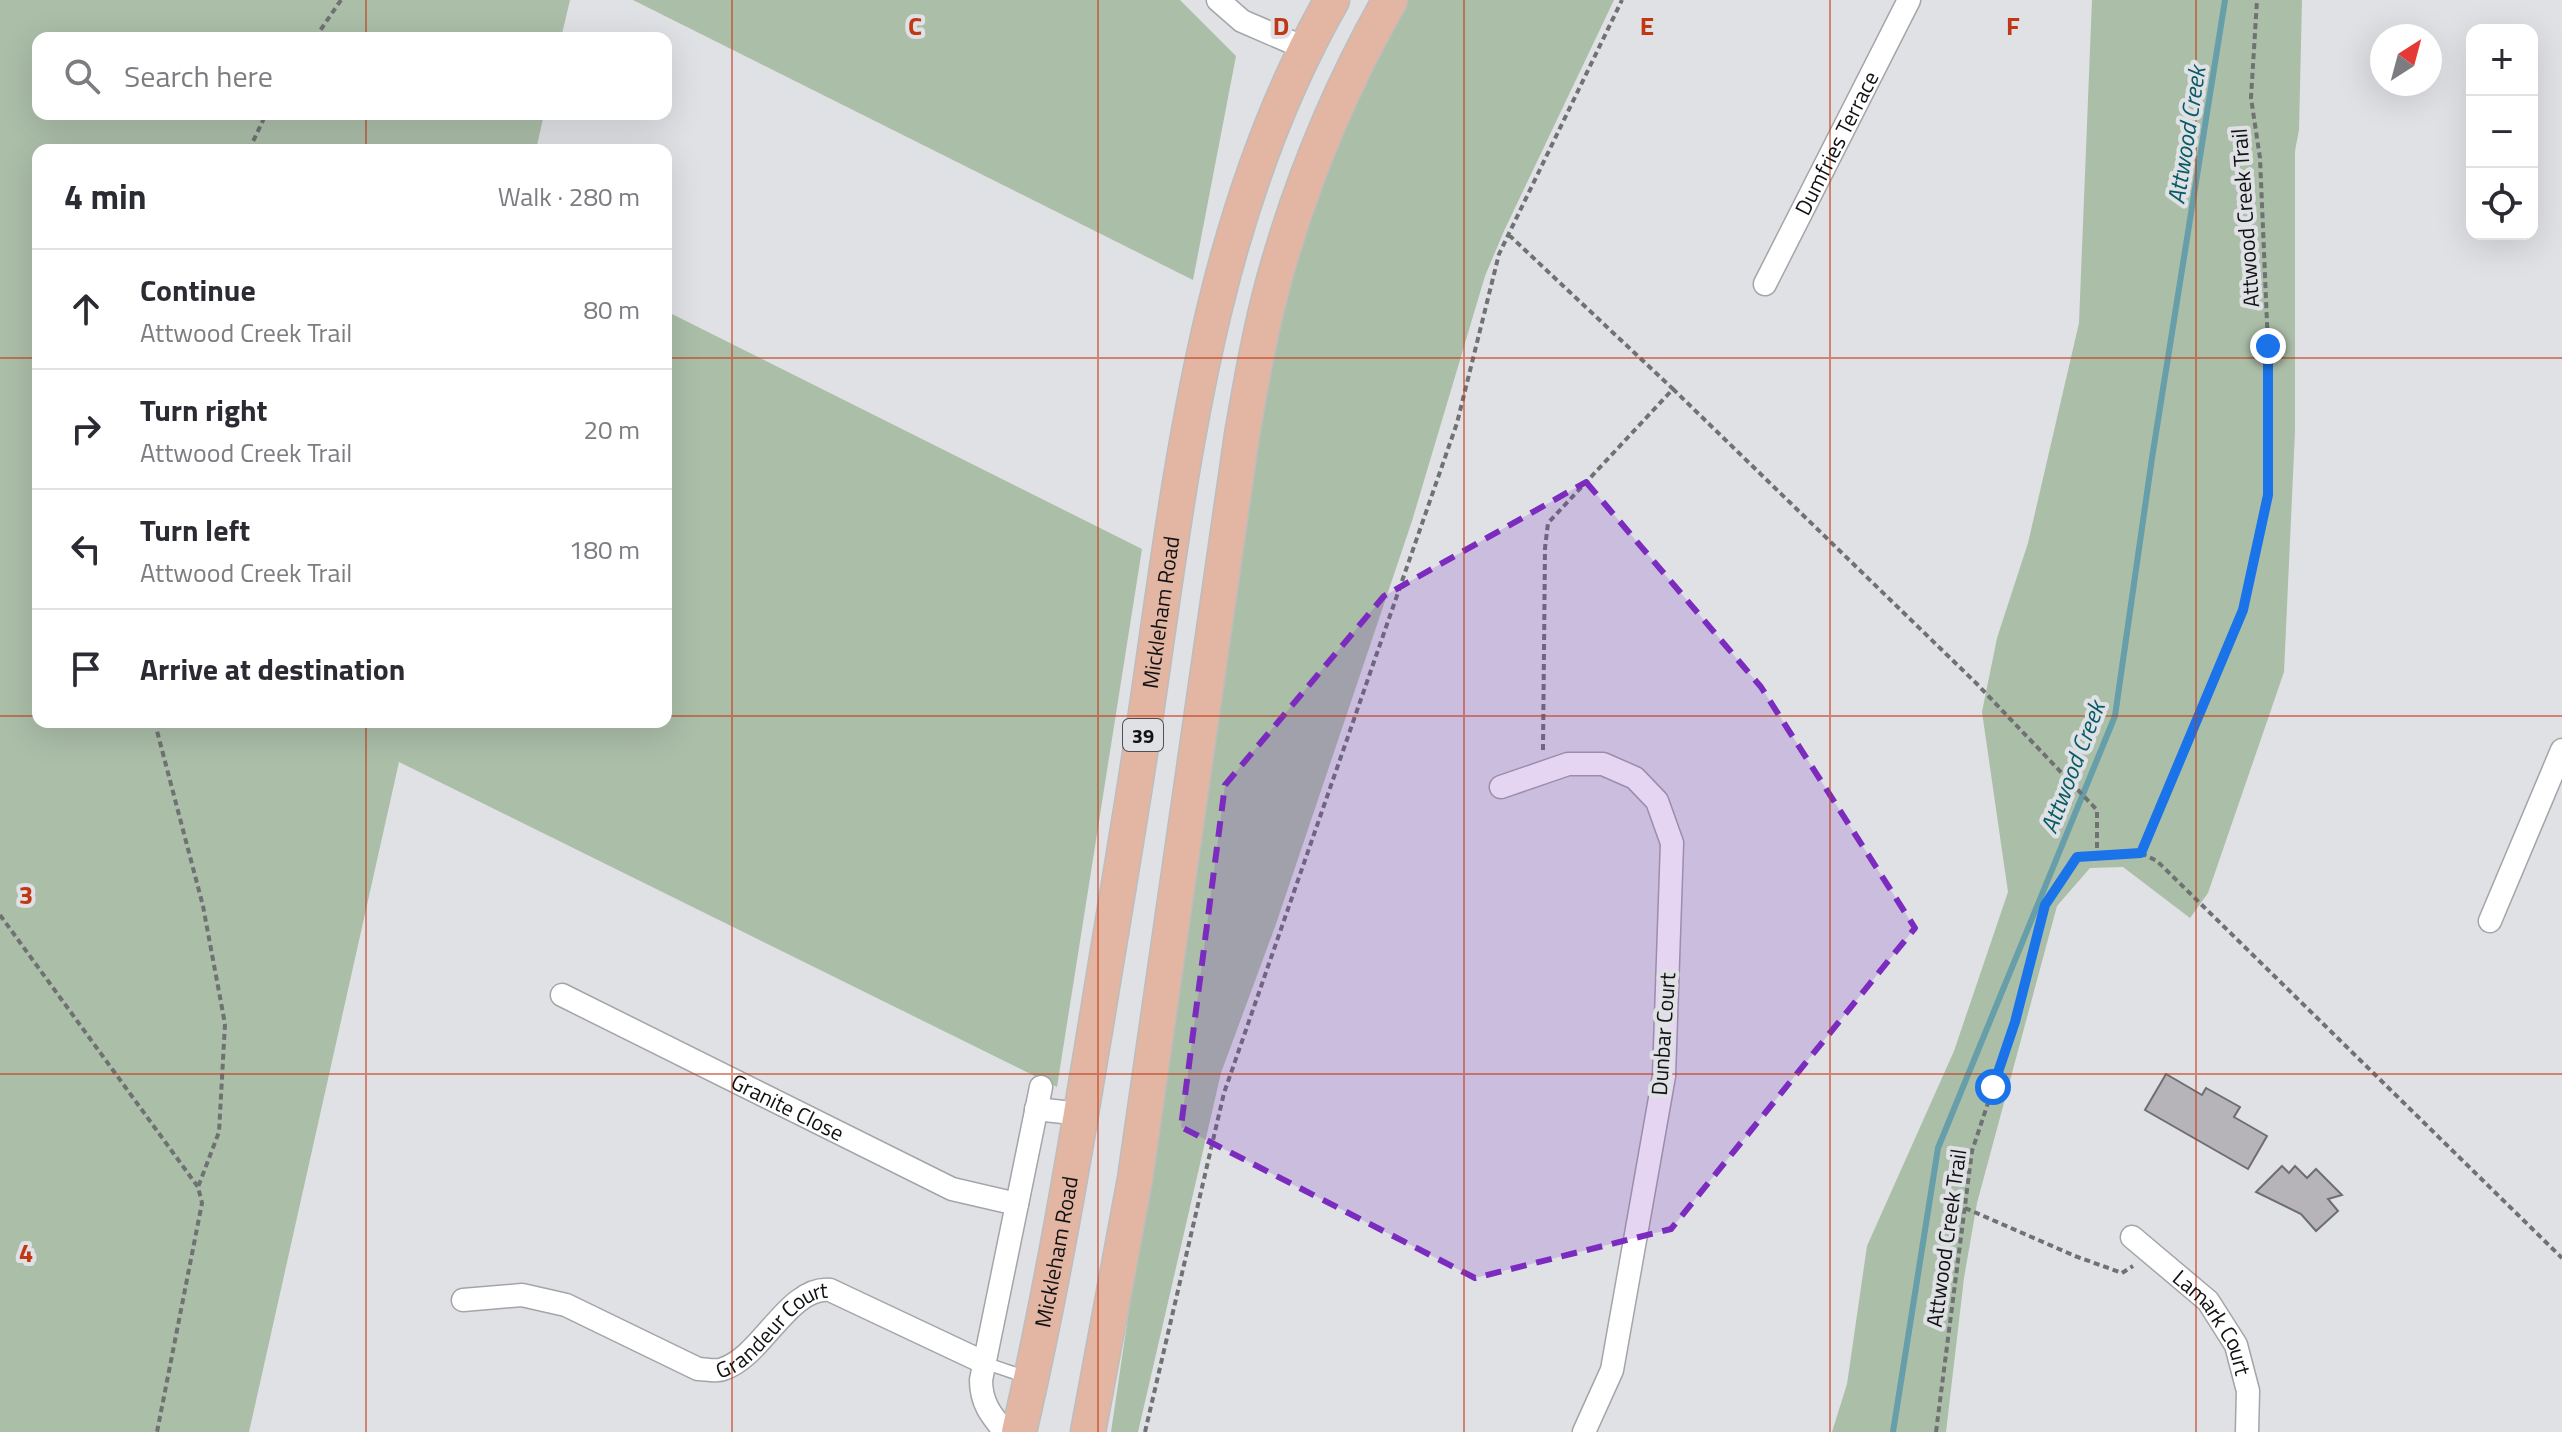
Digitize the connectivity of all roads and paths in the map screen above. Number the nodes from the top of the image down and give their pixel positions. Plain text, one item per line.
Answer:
1 (341, 0) edge
2 (1218, 0) edge
3 (1332, 0) edge
4 (1390, 0) edge
5 (1622, 0) edge
6 (1909, 0) edge
7 (2257, 0) edge
8 (319, 32) edge
9 (1307, 49) junction
10 (263, 120) edge
11 (252, 144) edge
12 (1509, 235) junction
13 (1765, 284) dead end
14 (1673, 389) junction
15 (158, 728) edge
16 (2562, 750) edge
17 (1543, 773) junction
18 (1501, 787) dead end
19 (2141, 853) junction
20 (2097, 856) junction
21 (0, 915) edge
22 (2490, 921) dead end
23 (562, 995) dead end
24 (1081, 1114) junction
25 (198, 1187) junction
26 (1017, 1204) junction
27 (1965, 1208) junction
28 (2132, 1237) dead end
29 (2152, 1253) junction
30 (2562, 1258) edge
31 (463, 1300) dead end
32 (985, 1363) junction
33 (1031, 1378) junction
34 (157, 1432) edge
35 (1005, 1432) edge
36 (1019, 1432) edge
37 (1088, 1432) edge
38 (1145, 1432) edge
39 (1584, 1432) edge
40 (1936, 1432) edge
41 (2247, 1432) edge

1 - 8 path
2 - 9 street
3 - 9 main road, Mickleham Road / 39
4 - 37 main road, 39
5 - 12 path
6 - 13 street, Dumfries Terrace
7 - 19 path, Attwood Creek Trail
9 - 24 main road, Mickleham Road / 39
10 - 11 path
12 - 14 path
12 - 38 path
14 - 17 path
14 - 20 path
15 - 25 path
16 - 22 street
17 - 18 street, Dunbar Court
17 - 39 street, Dunbar Court
19 - 20 path, Attwood Creek Trail
19 - 30 path
20 - 27 path, Attwood Creek Trail
21 - 25 path
23 - 26 street, Granite Close
24 - 26 street
24 - 33 main road, Mickleham Road / 39
25 - 34 path
26 - 32 street
27 - 29 path
27 - 40 path, Attwood Creek Trail
28 - 29 street, Lamark Court
29 - 41 street, Lamark Court
31 - 32 street, Grandeur Court
32 - 33 lane
32 - 35 street
33 - 36 main road, Mickleham Road / 39

